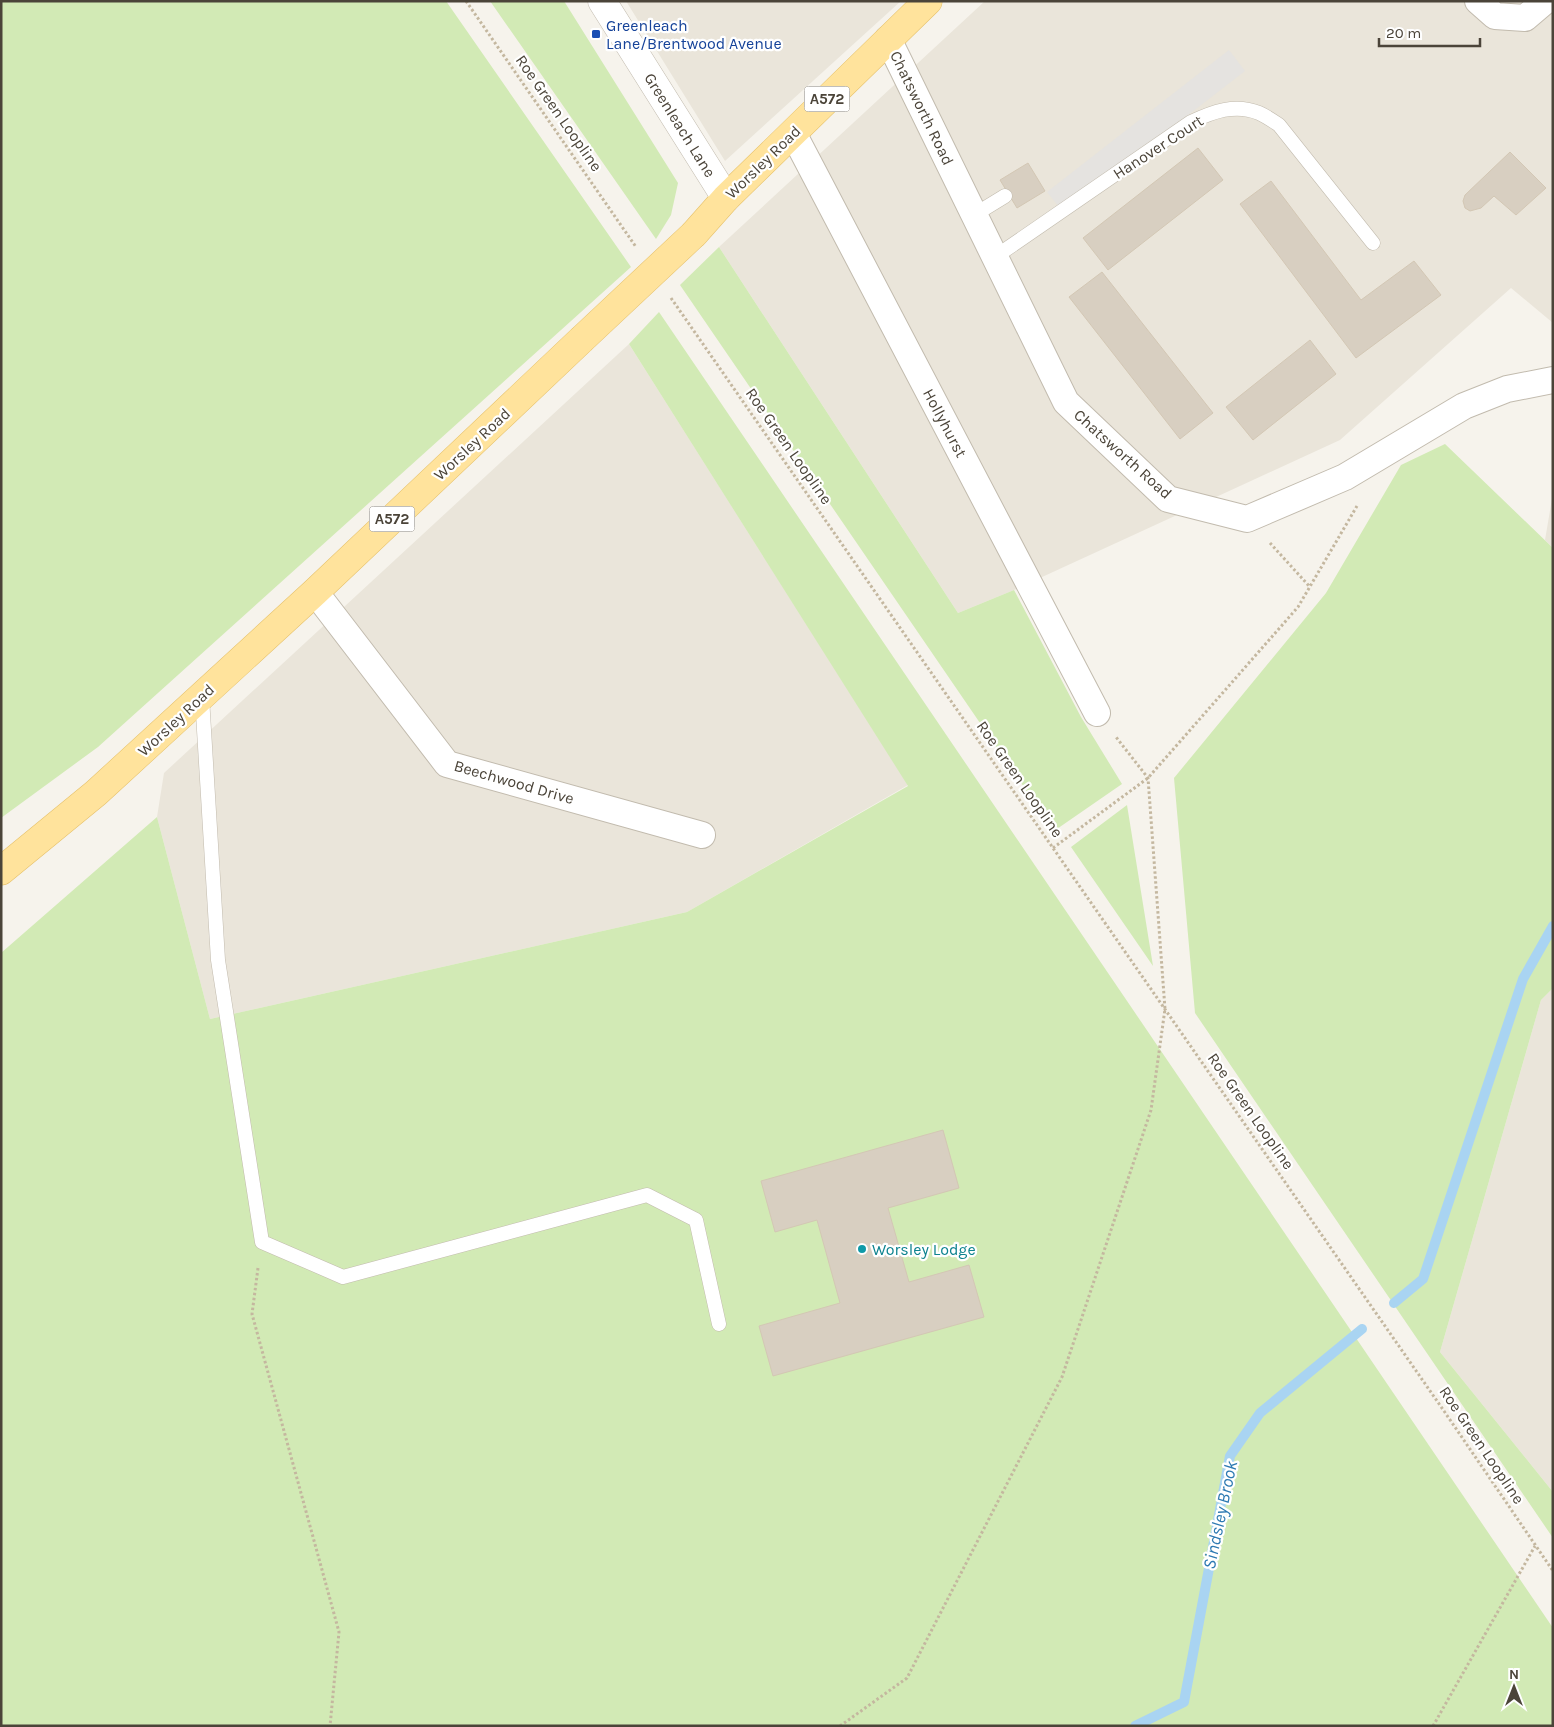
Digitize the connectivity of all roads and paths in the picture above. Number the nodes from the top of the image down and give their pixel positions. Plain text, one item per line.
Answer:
1 (466, 1) edge
2 (602, 1) edge
3 (928, 1) edge
4 (1478, 1) edge
5 (1545, 1) edge
6 (888, 39) junction
7 (793, 133) junction
8 (1005, 196) dead end
9 (726, 198) junction
10 (974, 214) junction
11 (1373, 243) dead end
12 (641, 254) dead end
13 (995, 257) junction
14 (669, 294) dead end
15 (1553, 380) edge
16 (1360, 502) dead end
17 (1247, 518) junction
18 (1310, 586) junction
19 (315, 592) junction
20 (202, 696) junction
21 (1097, 713) joint
22 (1148, 778) junction
23 (702, 835) dead end
24 (1053, 848) junction
25 (1, 871) edge
26 (1165, 1009) junction
27 (262, 1242) junction
28 (719, 1324) dead end
29 (1535, 1545) junction
30 (1553, 1571) edge
31 (330, 1726) edge
32 (840, 1726) edge
33 (1433, 1726) edge

1 - 12 path, Roe Green Loopline
2 - 9 street, Greenleach Lane
3 - 6 main road, Worsley Road / A572
4 - 5 street
6 - 7 main road, Worsley Road / A572
6 - 10 street, Chatsworth Road
7 - 9 main road, Worsley Road / A572
7 - 21 street, Hollyhurst
8 - 10 lane
9 - 19 main road, Worsley Road / A572, bridge
10 - 13 street, Chatsworth Road
11 - 13 lane, Hanover Court
13 - 17 street, Chatsworth Road
14 - 24 path, Roe Green Loopline
15 - 17 street
16 - 18 path
17 - 18 path
18 - 22 path
19 - 20 main road, Worsley Road / A572
19 - 23 street, Beechwood Drive
20 - 25 main road, Worsley Road / A572
20 - 27 lane
21 - 22 path
22 - 24 path
22 - 26 path
24 - 26 path, Roe Green Loopline
26 - 29 path, Roe Green Loopline
26 - 32 path
27 - 28 lane
27 - 31 path
29 - 30 path, Roe Green Loopline
29 - 33 path

